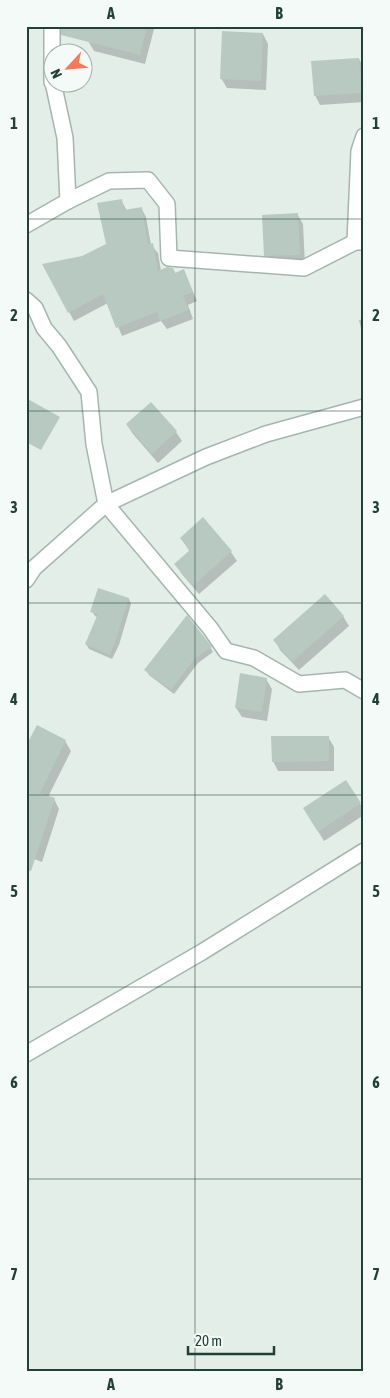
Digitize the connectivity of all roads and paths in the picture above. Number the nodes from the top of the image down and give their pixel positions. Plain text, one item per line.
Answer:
1 (52, 26) edge
2 (52, 42) edge
3 (55, 92) edge
4 (364, 136) edge
5 (68, 201) junction
6 (26, 225) edge
7 (360, 242) edge
8 (26, 300) edge
9 (364, 406) edge
10 (106, 504) junction
11 (26, 580) edge
12 (364, 691) edge
13 (364, 851) edge
14 (26, 1054) edge

1 - 2 street
3 - 5 street
4 - 7 street
5 - 6 street
5 - 7 street
8 - 10 street
9 - 10 street
10 - 11 street
10 - 12 street
13 - 14 street

